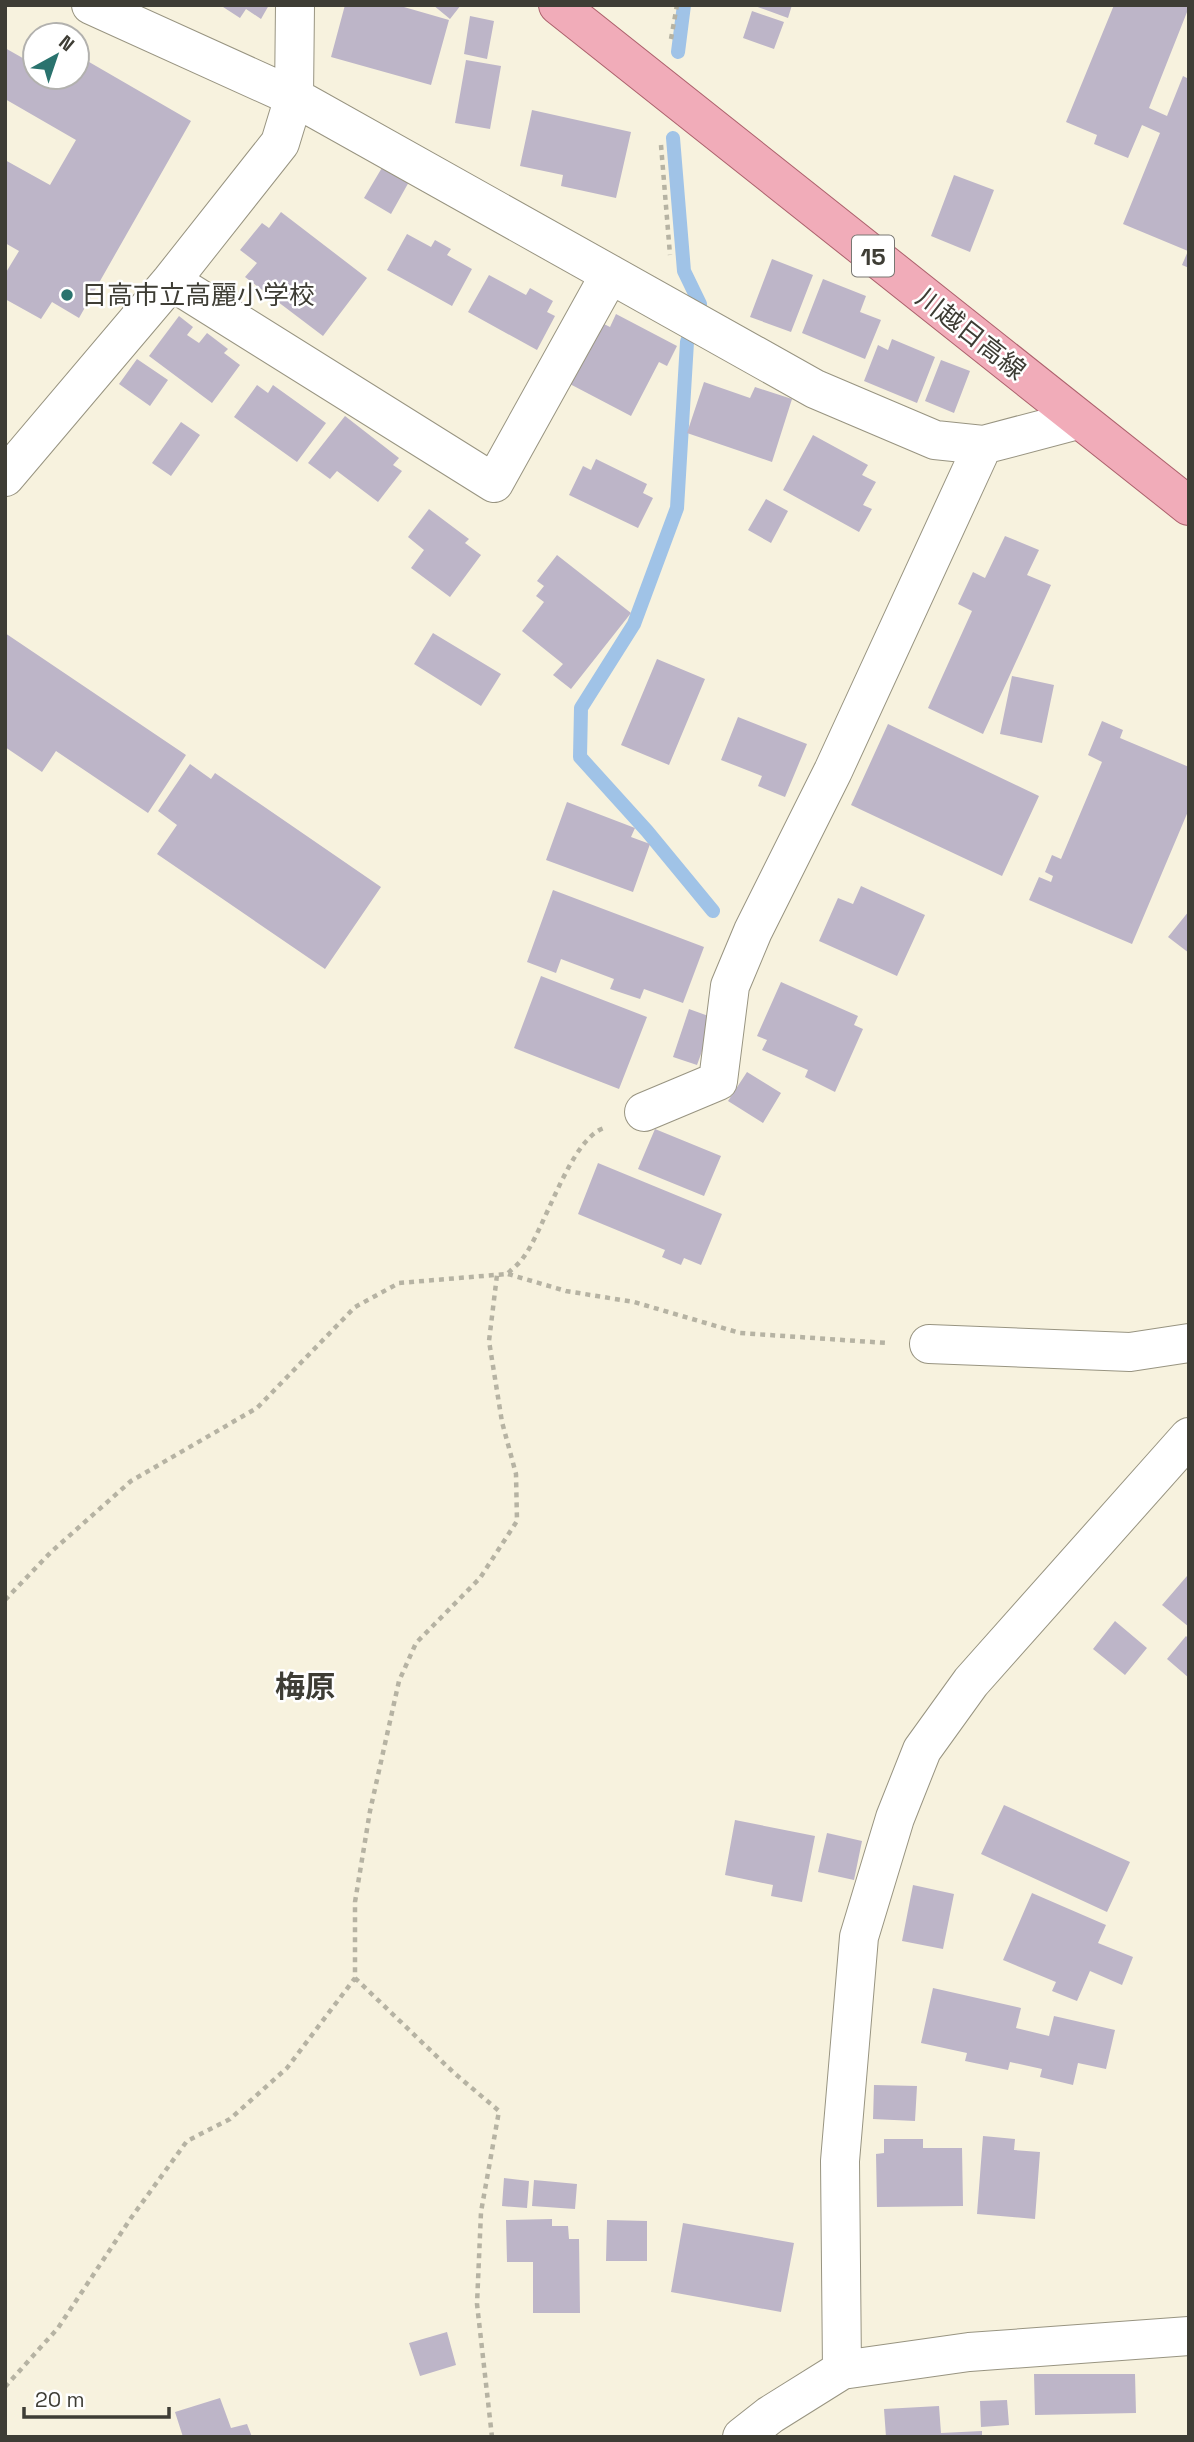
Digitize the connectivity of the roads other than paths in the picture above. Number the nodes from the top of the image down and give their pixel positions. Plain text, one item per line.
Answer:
1 (91, 5) edge
2 (295, 5) edge
3 (558, 5) edge
4 (294, 97) junction
5 (610, 274) junction
6 (171, 281) junction
7 (1078, 420) junction
8 (983, 445) junction
9 (5, 477) edge
10 (1189, 506) edge
11 (644, 1112) road end
12 (1189, 1343) edge
13 (929, 1344) road end
14 (1189, 1437) edge
15 (1189, 2336) edge
16 (842, 2370) junction
17 (742, 2437) edge

1 - 4 street
2 - 4 street
3 - 7 main road, 川越日高線 / 15
4 - 5 street
4 - 6 street
5 - 6 street
5 - 8 street
6 - 9 street
7 - 8 street
7 - 10 main road, 川越日高線 / 15
8 - 11 street
12 - 13 street
14 - 16 street
15 - 16 street
16 - 17 street

